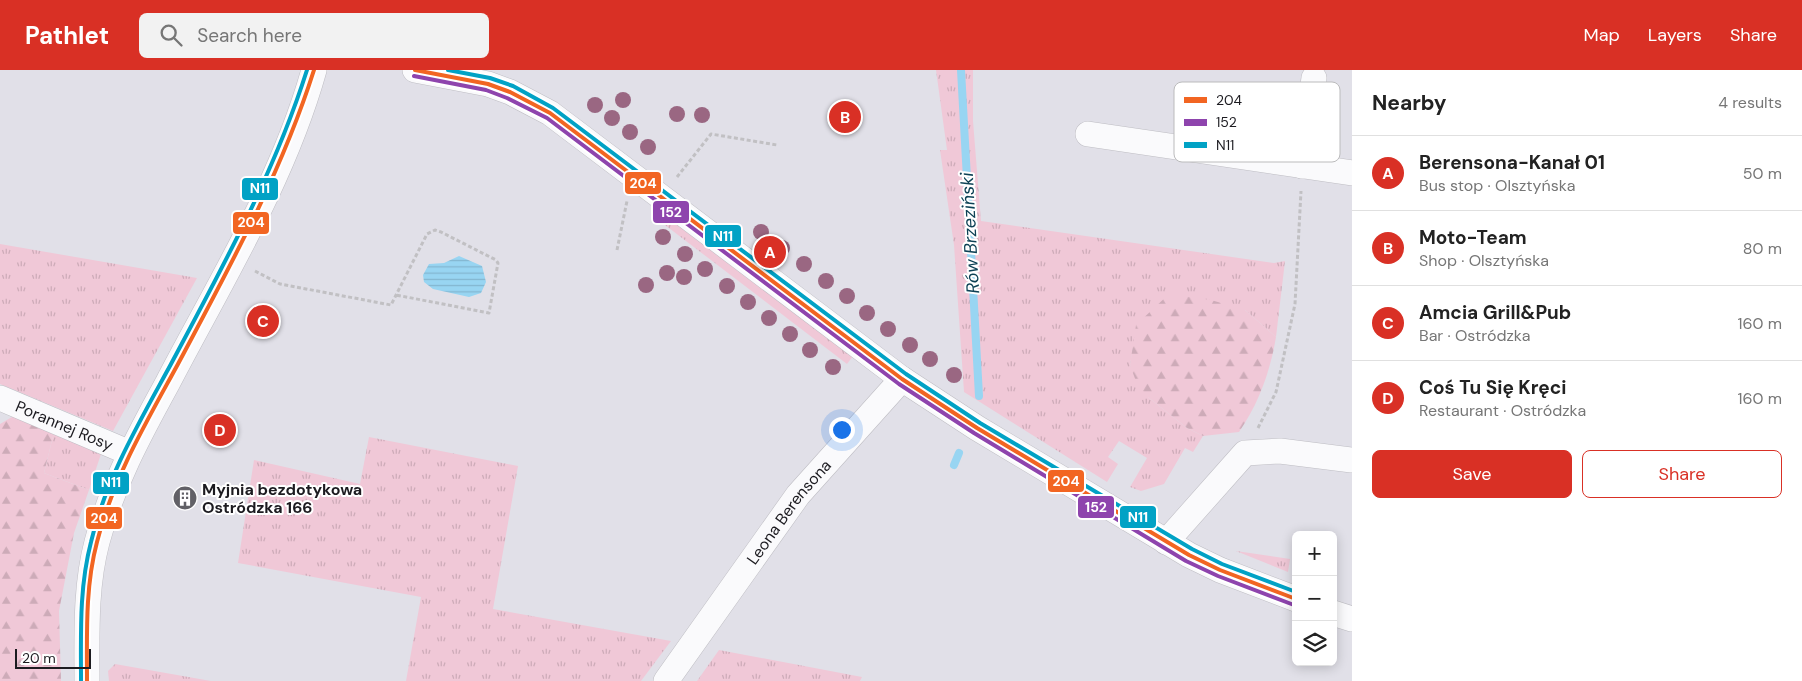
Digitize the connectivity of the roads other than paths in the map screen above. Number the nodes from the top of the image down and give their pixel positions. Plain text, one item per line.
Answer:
1 (314, 70) edge
2 (415, 70) edge
3 (1314, 78) dead end
4 (1313, 82) edge
5 (1088, 134) dead end
6 (1174, 147) edge
7 (1275, 162) edge
8 (1303, 162) edge
9 (1302, 166) junction
10 (1352, 173) edge
11 (902, 379) junction
12 (0, 398) edge
13 (130, 453) junction
14 (1352, 460) edge
15 (1166, 542) junction
16 (1292, 597) edge
17 (1337, 614) edge
18 (1352, 619) edge
19 (87, 681) edge
20 (666, 681) edge

1 - 13 street
2 - 11 street
3 - 4 street
5 - 6 street
7 - 9 street
8 - 9 street
9 - 10 street
11 - 15 street
11 - 20 street, Leona Berensona
12 - 13 street, Porannej Rosy
13 - 19 street
14 - 15 street
15 - 16 street
17 - 18 street

